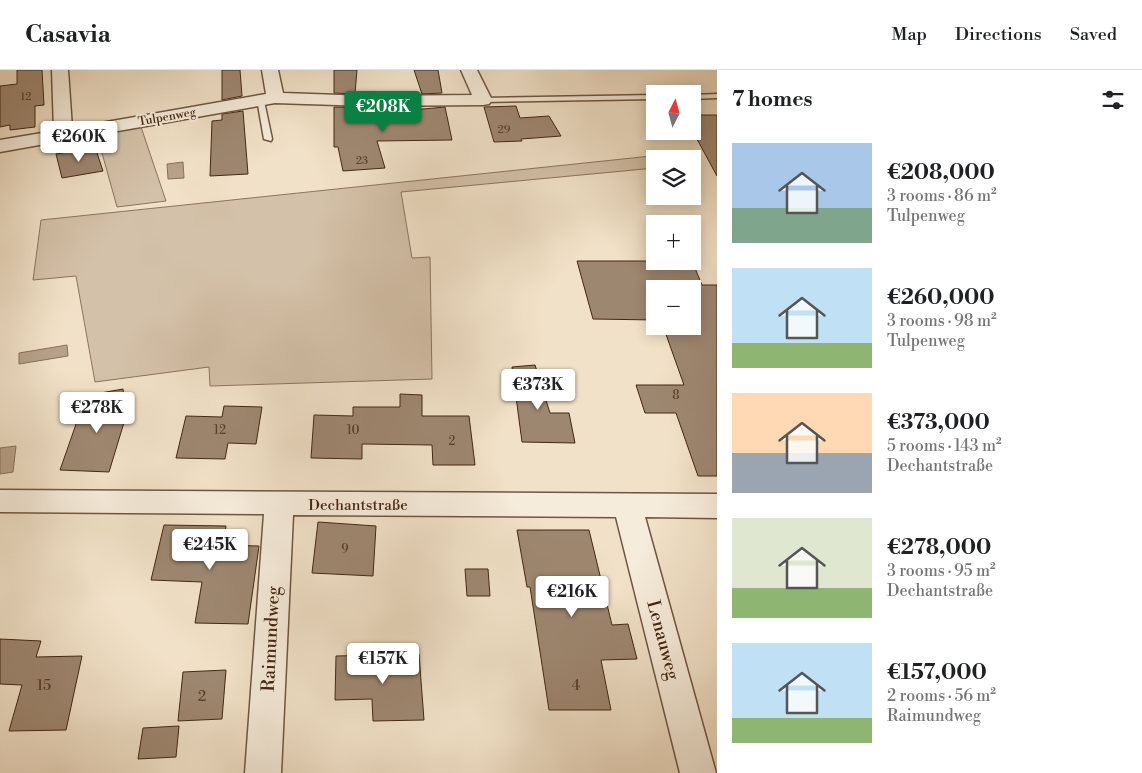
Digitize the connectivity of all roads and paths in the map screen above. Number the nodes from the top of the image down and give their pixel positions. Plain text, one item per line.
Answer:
1 (60, 70) edge
2 (270, 70) edge
3 (469, 70) edge
4 (717, 96) edge
5 (646, 97) edge
6 (701, 97) edge
7 (268, 99) junction
8 (483, 100) junction
9 (63, 135) junction
10 (268, 139) dead end
11 (0, 146) edge
12 (0, 501) edge
13 (279, 504) junction
14 (628, 506) junction
15 (717, 506) edge
16 (263, 773) edge
17 (698, 773) edge

1 - 9 street
2 - 7 street
3 - 8 street
4 - 6 lane
5 - 8 lane
7 - 8 street, Tulpenweg
7 - 9 street, Tulpenweg
7 - 10 lane
9 - 11 street, Tulpenweg
12 - 13 street, Dechantstraße
13 - 14 street, Dechantstraße
13 - 16 street, Raimundweg
14 - 15 street, Dechantstraße
14 - 17 street, Lenauweg

